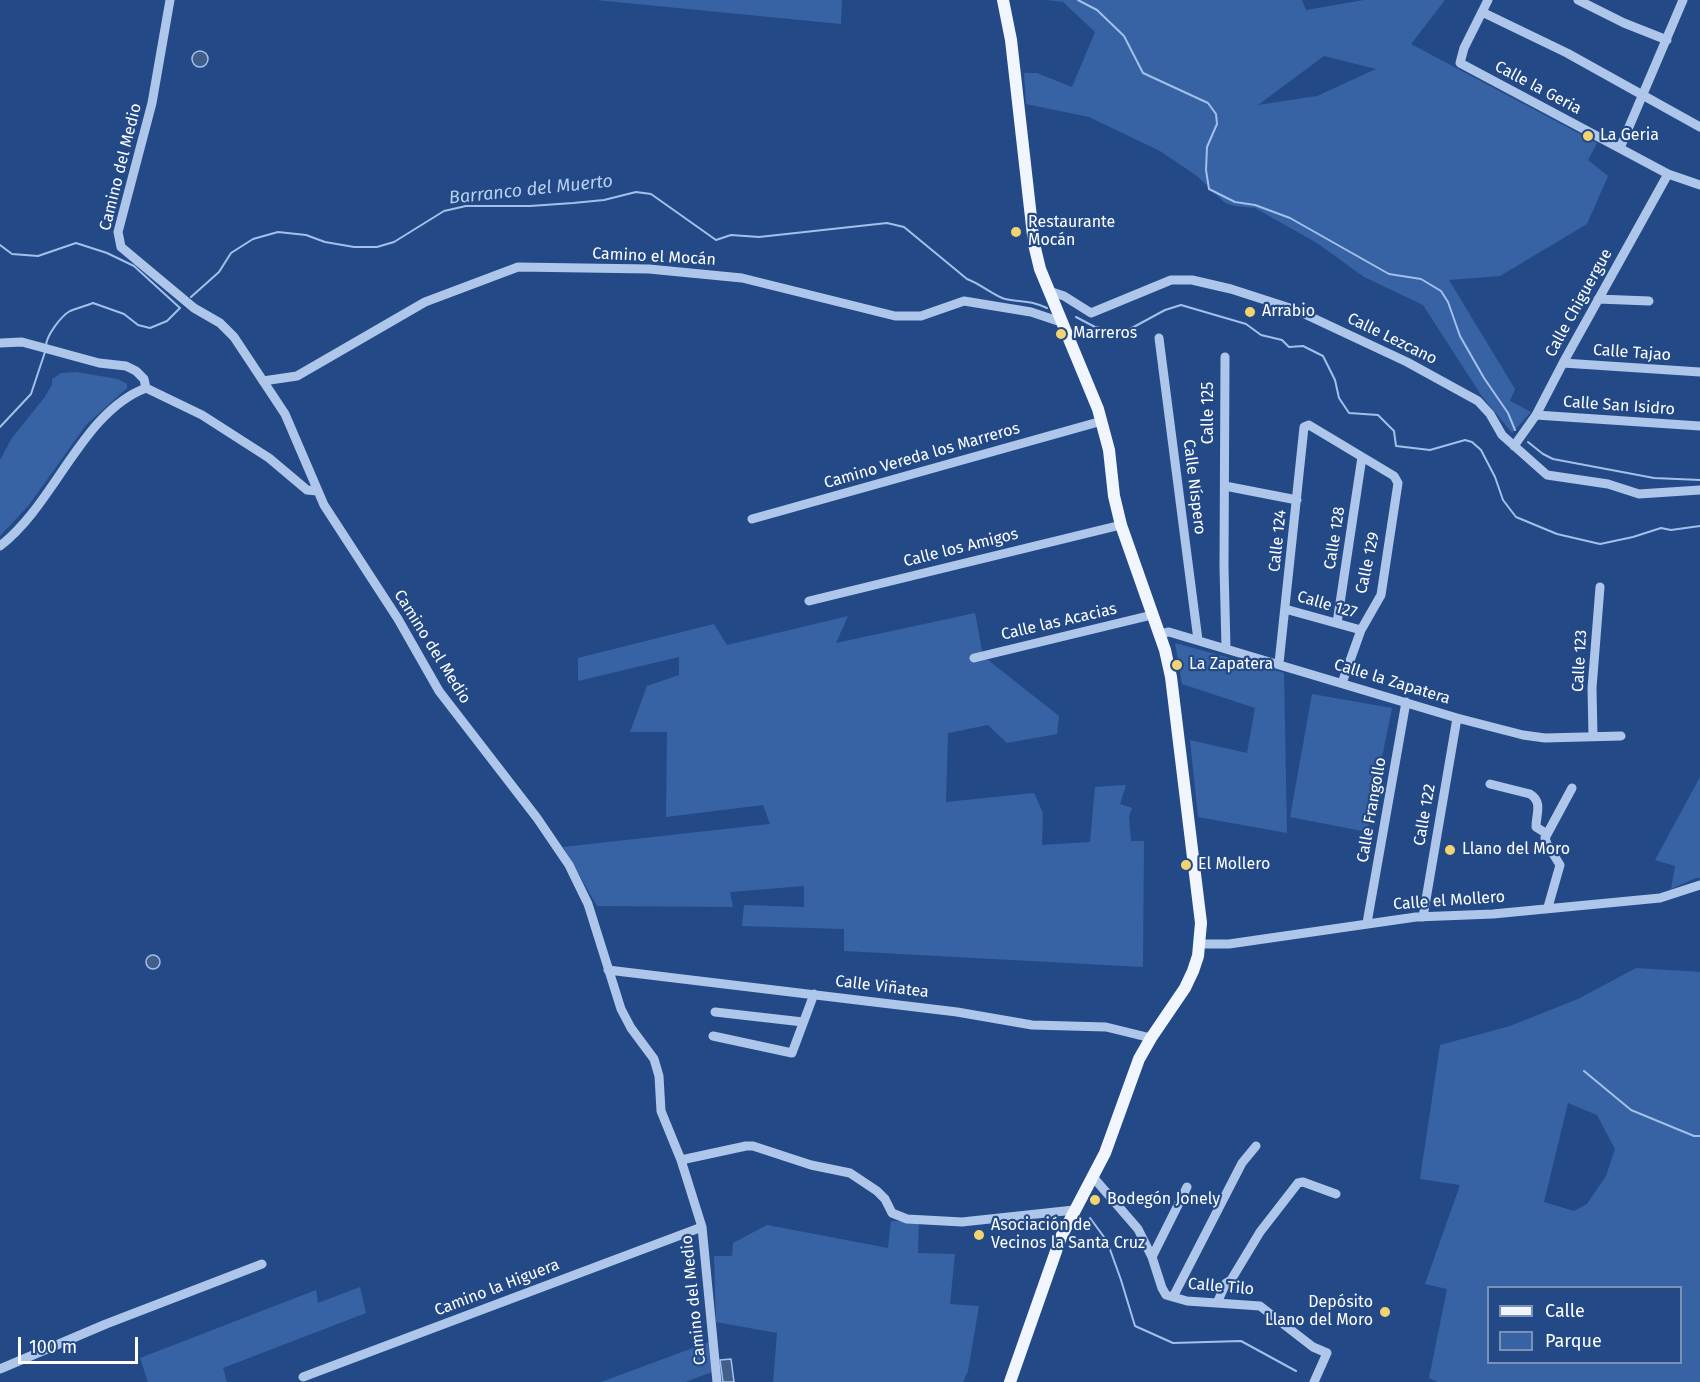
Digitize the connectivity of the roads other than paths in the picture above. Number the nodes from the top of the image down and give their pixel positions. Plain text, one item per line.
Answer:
1 (170, 0) edge
2 (1003, 0) edge
3 (1488, 0) edge
4 (1578, 0) edge
5 (1683, 0) edge
6 (1482, 12) junction
7 (1667, 40) junction
8 (1642, 96) junction
9 (1700, 127) edge
10 (1620, 148) junction
11 (1668, 174) junction
12 (1700, 185) edge
13 (1049, 291) junction
14 (1598, 299) junction
15 (1649, 301) dead end
16 (1061, 321) junction
17 (1159, 338) dead end
18 (0, 343) edge
19 (1225, 357) dead end
20 (1563, 363) junction
21 (1700, 372) edge
22 (263, 381) junction
23 (146, 388) junction
24 (1536, 416) junction
25 (1102, 421) junction
26 (1700, 426) edge
27 (1515, 446) junction
28 (1362, 457) junction
29 (1225, 486) junction
30 (1700, 490) edge
31 (317, 491) junction
32 (1297, 500) junction
33 (752, 519) dead end
34 (1121, 525) junction
35 (0, 546) edge
36 (1600, 587) dead end
37 (809, 601) dead end
38 (1285, 609) junction
39 (1152, 615) junction
40 (1337, 623) junction
41 (1361, 630) junction
42 (1159, 634) junction
43 (1198, 640) junction
44 (1226, 648) junction
45 (974, 658) dead end
46 (1280, 663) junction
47 (1342, 683) junction
48 (1406, 702) junction
49 (1457, 718) junction
50 (1593, 736) junction
51 (1620, 736) dead end
52 (1490, 784) dead end
53 (1572, 788) dead end
54 (1547, 834) junction
55 (1700, 885) edge
56 (1548, 907) junction
57 (1423, 917) junction
58 (1367, 923) junction
59 (1200, 944) junction
60 (608, 970) junction
61 (814, 994) junction
62 (715, 1011) dead end
63 (803, 1022) junction
64 (713, 1036) dead end
65 (1150, 1038) junction
66 (1256, 1146) dead end
67 (681, 1160) junction
68 (1092, 1177) junction
69 (1187, 1187) dead end
70 (1336, 1194) dead end
71 (1074, 1210) junction
72 (702, 1227) junction
73 (1152, 1257) junction
74 (262, 1264) dead end
75 (1173, 1297) junction
76 (1217, 1303) junction
77 (0, 1369) edge
78 (303, 1377) dead end
79 (717, 1382) edge
80 (1010, 1382) edge
81 (1314, 1382) edge

1 - 22 street, Camino del Medio
2 - 13 main road
3 - 6 street
4 - 7 street
5 - 7 street
6 - 8 street
6 - 10 street, Calle la Geria
7 - 8 street
8 - 9 street
8 - 10 street
10 - 11 street, Calle la Geria
11 - 12 street, Calle la Geria
11 - 14 street, Calle Chiguergue
13 - 16 main road
13 - 27 street, Calle Lezcano
14 - 15 street
14 - 20 street, Calle Chiguergue
16 - 22 street, Camino el Mocán
16 - 25 main road
17 - 43 street, Calle Níspero
18 - 23 street
19 - 29 street, Calle 125
20 - 21 street, Calle Tajao
20 - 24 street, Calle Chiguergue
22 - 31 street, Camino del Medio
23 - 31 street
23 - 35 street
24 - 26 street, Calle San Isidro
24 - 27 street, Calle Chiguergue
25 - 33 street, Camino Vereda los Marreros
25 - 34 main road
27 - 30 street, Calle Lezcano
28 - 32 street, Calle 124
28 - 40 street, Calle 128
28 - 41 street, Calle 129
29 - 32 street
29 - 44 street, Calle 125
31 - 60 street, Camino del Medio
32 - 38 street, Calle 124
34 - 37 street, Calle los Amigos
34 - 39 main road
36 - 50 street, Calle 123
38 - 40 street, Calle 127
38 - 46 street, Calle 124
39 - 42 main road
39 - 45 street, Calle las Acacias
40 - 41 street, Calle 127
41 - 47 street, Calle 129
42 - 43 street, Calle la Zapatera
42 - 59 main road
43 - 44 street, Calle la Zapatera
44 - 46 street, Calle la Zapatera
46 - 47 street, Calle la Zapatera
47 - 48 street, Calle la Zapatera
48 - 49 street, Calle la Zapatera
48 - 58 street, Calle Frangollo
49 - 50 street, Calle la Zapatera
49 - 57 street, Calle 122
50 - 51 street, Calle la Zapatera
52 - 54 street
53 - 54 street
54 - 56 street
55 - 56 street, Calle el Mollero
56 - 57 street, Calle el Mollero
57 - 58 street, Calle el Mollero
58 - 59 street, Calle el Mollero
59 - 65 main road
60 - 61 street, Calle Viñatea
60 - 67 street, Camino del Medio
61 - 63 street
61 - 65 street, Calle Viñatea
62 - 63 street
63 - 64 street
65 - 68 main road
66 - 75 street
67 - 71 street
67 - 72 street, Camino del Medio
68 - 71 main road
68 - 73 street, Calle Tilo
69 - 73 street
70 - 76 street
71 - 80 main road
72 - 78 street, Camino la Higuera
72 - 79 street, Camino del Medio
73 - 75 street, Calle Tilo
74 - 77 street
75 - 76 street, Calle Tilo
76 - 81 street, Calle Tilo

